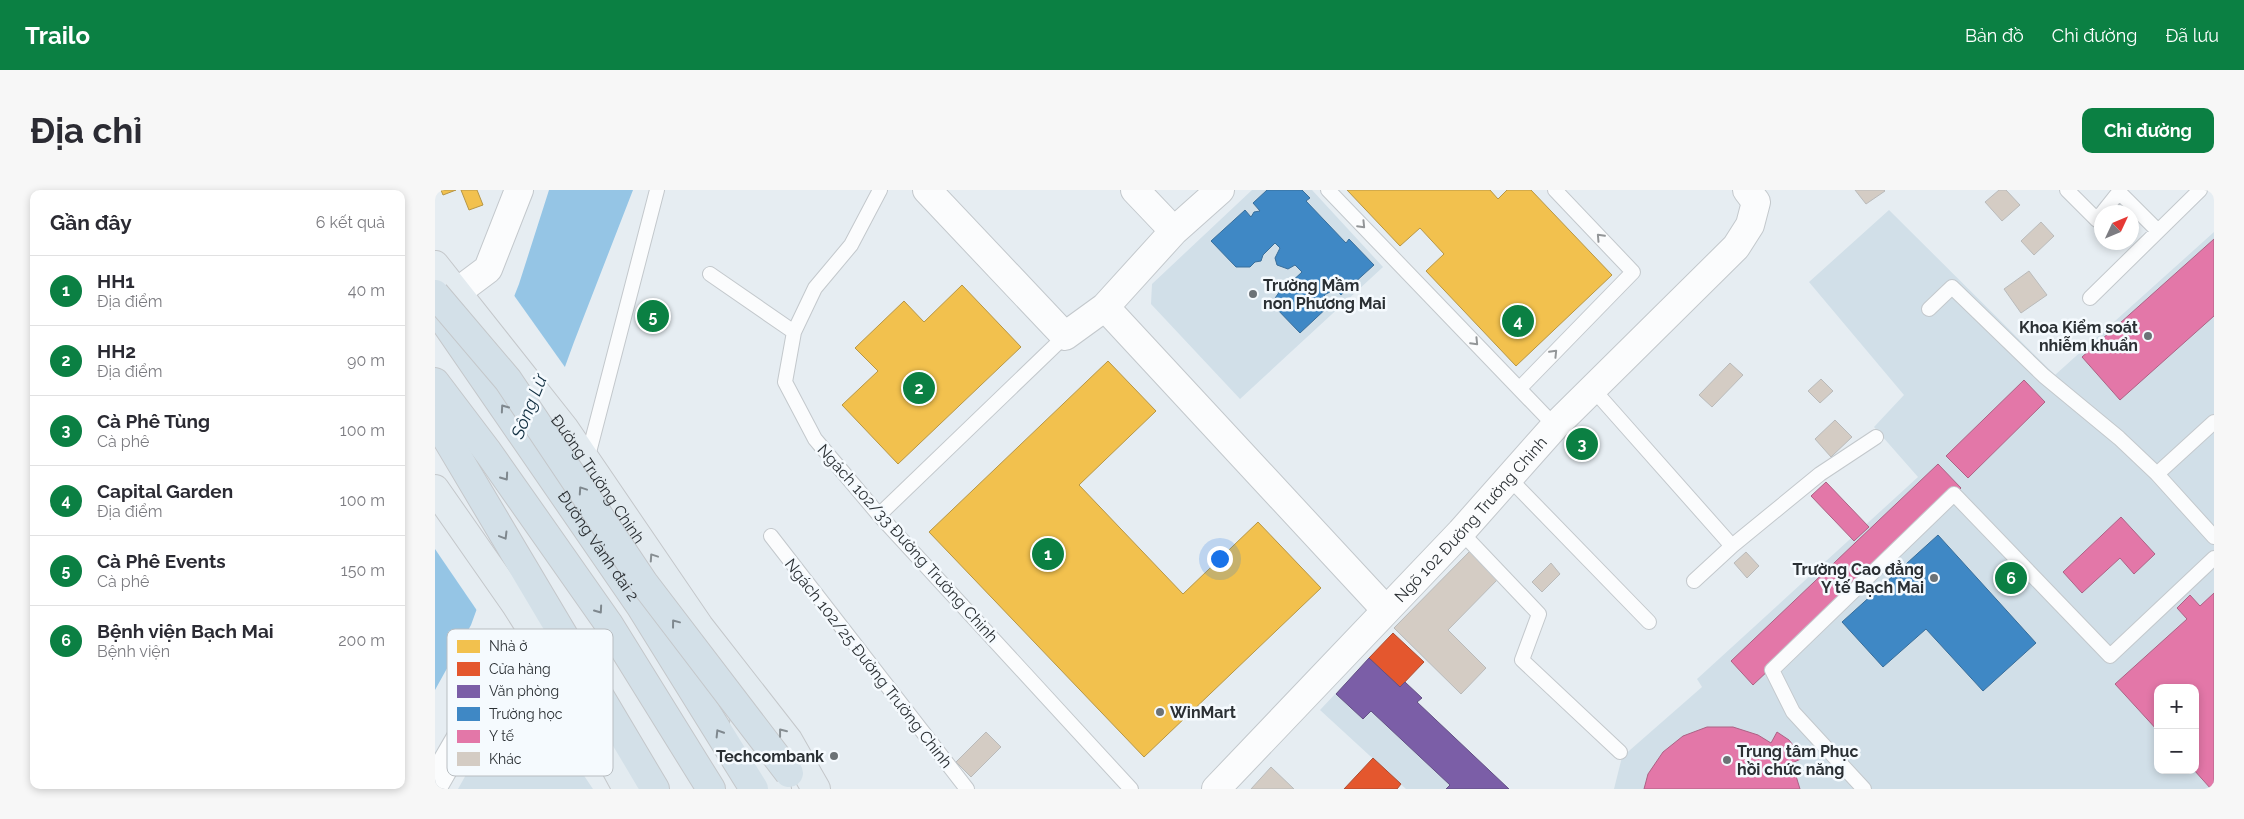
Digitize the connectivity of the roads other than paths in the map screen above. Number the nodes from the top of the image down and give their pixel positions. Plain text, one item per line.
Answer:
1 (519, 190) edge
2 (657, 190) edge
3 (880, 190) edge
4 (927, 190) edge
5 (1135, 190) edge
6 (1220, 190) edge
7 (1328, 190) edge
8 (1555, 190) edge
9 (2067, 190) edge
10 (2200, 190) edge
11 (1751, 196) edge
12 (2108, 205) edge
13 (2132, 205) edge
14 (2139, 212) edge
15 (2094, 217) edge
16 (2157, 230) junction
17 (1174, 231) junction
18 (435, 265) edge
19 (710, 274) dead end
20 (442, 298) edge
21 (2090, 298) dead end
22 (1105, 307) junction
23 (1929, 309) dead end
24 (794, 332) junction
25 (1065, 336) junction
26 (435, 382) edge
27 (1520, 388) junction
28 (1592, 388) junction
29 (435, 419) edge
30 (2214, 422) edge
31 (1555, 426) junction
32 (1876, 437) dead end
33 (587, 460) junction
34 (2157, 474) junction
35 (1508, 477) junction
36 (436, 491) edge
37 (879, 515) junction
38 (1461, 532) junction
39 (771, 536) dead end
40 (2214, 537) edge
41 (1732, 546) junction
42 (2214, 558) edge
43 (1694, 581) dead end
44 (1386, 610) junction
45 (1649, 622) dead end
46 (699, 626) junction
47 (531, 629) edge
48 (560, 629) edge
49 (612, 629) edge
50 (613, 631) edge
51 (613, 718) edge
52 (613, 748) edge
53 (1620, 752) dead end
54 (447, 762) edge
55 (613, 763) edge
56 (435, 783) edge
57 (627, 789) edge
58 (655, 789) edge
59 (711, 789) edge
60 (754, 789) edge
61 (777, 789) edge
62 (798, 789) edge
63 (817, 789) edge
64 (967, 789) edge
65 (1131, 789) edge
66 (1216, 789) edge
67 (1863, 789) edge

1 - 20 street
2 - 33 lane
3 - 24 lane, Ngách 102/33 Đường Trường Chinh
4 - 25 street
5 - 17 street
6 - 17 street
7 -> 27 lane
27 -> 8 lane
9 - 15 lane
10 - 16 lane
11 - 28 street, Ngõ 102 Đường Trường Chinh
12 - 13 lane
14 - 16 lane
16 - 21 lane
17 - 22 street
18 - 20 main road, Đường Trường Chinh
19 - 24 lane
20 - 33 main road, Đường Trường Chinh
60 -> 20 highway, Đường Vành đai 2
62 -> 20 highway, bridge
22 - 25 street
22 - 44 street
23 - 34 lane
24 - 37 lane, Ngách 102/33 Đường Trường Chinh
25 - 37 lane
26 -> 49 highway
27 - 31 lane
28 - 31 street, Ngõ 102 Đường Trường Chinh
28 - 41 lane
29 -> 48 highway
30 - 34 lane
31 - 35 street, Ngõ 102 Đường Trường Chinh
32 - 41 lane
46 -> 33 main road, Đường Trường Chinh
34 - 40 lane
35 - 38 street, Ngõ 102 Đường Trường Chinh
35 - 45 lane
36 - 47 main road
37 - 65 lane, Ngách 102/33 Đường Trường Chinh
38 - 44 street, Ngõ 102 Đường Trường Chinh
38 - 53 lane
39 - 64 lane, Ngách 102/25 Đường Trường Chinh
41 - 43 lane
42 - 67 lane
44 - 66 street, Ngõ 102 Đường Trường Chinh
46 - 61 main road, Đường Trường Chinh
63 -> 46 main road, Đường Trường Chinh
50 -> 59 highway
51 -> 58 highway
52 - 58 main road
54 - 56 street
55 - 57 main road

